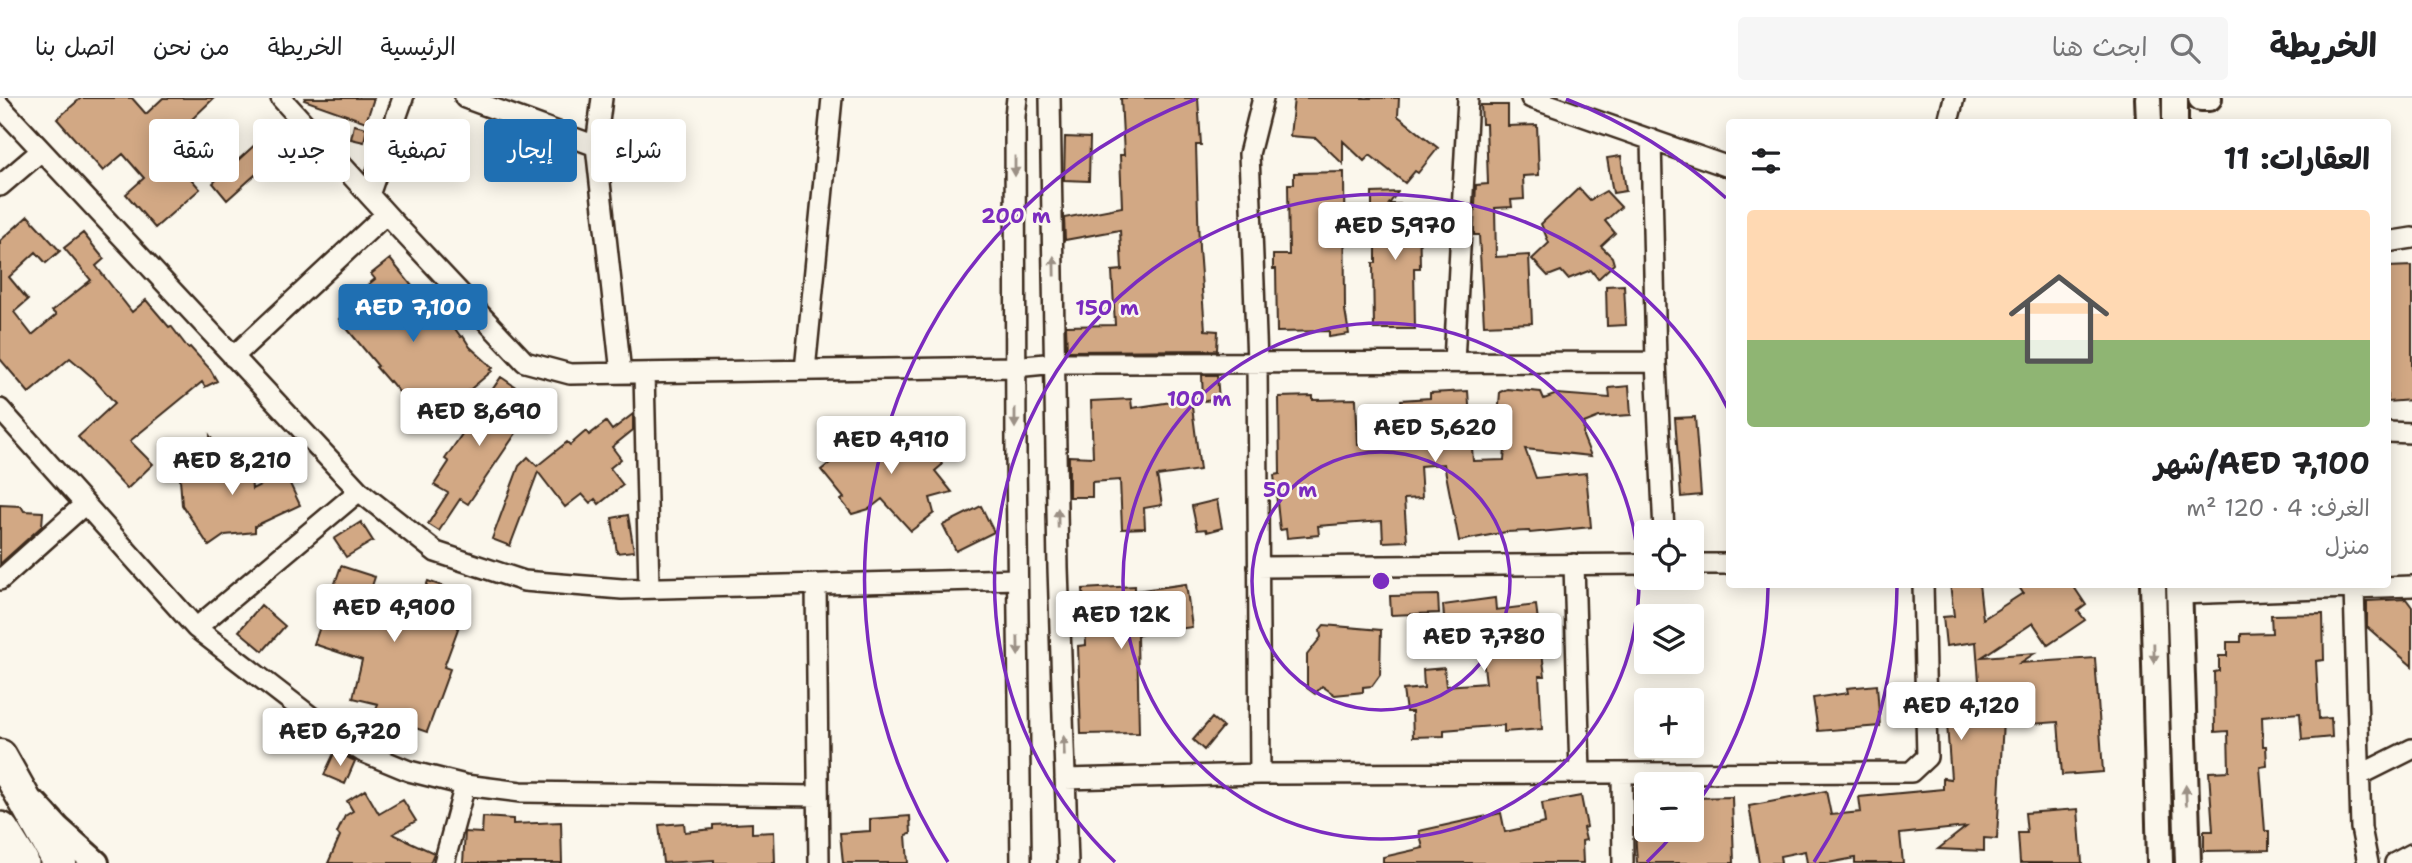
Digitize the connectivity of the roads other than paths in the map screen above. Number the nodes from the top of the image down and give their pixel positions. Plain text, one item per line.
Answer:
1 (281, 98) edge
2 (403, 98) edge
3 (464, 98) edge
4 (602, 98) edge
5 (832, 98) edge
6 (1017, 98) edge
7 (1050, 98) edge
8 (1263, 98) edge
9 (1468, 98) edge
10 (1531, 98) edge
11 (1954, 98) edge
12 (2148, 98) edge
13 (2175, 98) edge
14 (2201, 98) edge
15 (2209, 98) edge
16 (0, 106) edge
17 (599, 119) edge
18 (1949, 119) edge
19 (2149, 119) edge
20 (2175, 119) edge
21 (1651, 139) junction
22 (591, 144) edge
23 (41, 151) junction
24 (1726, 166) edge
25 (600, 182) edge
26 (0, 186) edge
27 (369, 195) junction
28 (386, 214) junction
29 (2412, 238) edge
30 (2391, 241) edge
31 (233, 357) junction
32 (1257, 362) junction
33 (1454, 362) junction
34 (1656, 362) junction
35 (1056, 363) junction
36 (1015, 367) junction
37 (805, 370) junction
38 (621, 373) junction
39 (644, 373) junction
40 (0, 409) edge
41 (2391, 432) edge
42 (2412, 433) edge
43 (359, 491) junction
44 (85, 504) junction
45 (1663, 520) edge
46 (1574, 564) junction
47 (1634, 564) edge
48 (1704, 564) edge
49 (1726, 564) edge
50 (1258, 567) junction
51 (1017, 579) junction
52 (0, 580) edge
53 (816, 584) junction
54 (2412, 586) edge
55 (2391, 587) edge
56 (649, 588) junction
57 (1923, 588) edge
58 (2153, 588) edge
59 (2354, 588) joint
60 (2179, 589) edge
61 (196, 628) junction
62 (2412, 749) edge
63 (0, 756) edge
64 (1580, 773) junction
65 (1622, 773) junction
66 (1260, 774) junction
67 (2360, 775) junction
68 (1065, 779) junction
69 (16, 783) junction
70 (465, 785) junction
71 (818, 796) junction
72 (0, 831) edge
73 (2412, 854) edge
74 (20, 863) edge
75 (60, 863) edge
76 (96, 863) edge
77 (444, 863) edge
78 (819, 863) edge
79 (1021, 863) edge
80 (1068, 863) edge
81 (1623, 863) edge
82 (2160, 863) edge
83 (2188, 863) edge
84 (2368, 863) edge
85 (2395, 863) edge

1 - 27 street
2 - 27 street
3 - 22 street
4 - 17 street
5 - 37 street
6 -> 36 street
35 -> 7 street
8 - 32 street
9 - 33 street
10 - 21 street
11 - 18 street
12 - 19 street
13 - 20 street
14 - 15 street
16 - 23 street
21 - 24 street
21 - 34 street
23 - 26 street
23 - 31 street
25 - 38 street
27 - 28 street
28 - 31 street
28 - 38 street
29 - 30 street
31 - 43 street
32 - 33 street
32 - 35 street
32 - 50 street
33 - 34 street
34 - 45 street
35 - 36 street
68 -> 35 street
36 - 37 street
36 -> 51 street
37 - 39 street
38 - 39 street
39 - 56 street
40 - 44 street
41 - 42 street
43 - 56 street
43 - 61 street
44 - 52 street
44 - 61 street
46 - 47 street
46 - 50 street
46 - 64 street
48 - 49 street
50 - 66 street
51 - 53 street
51 -> 79 street
53 - 56 street
53 - 71 street
54 - 55 street
57 - 65 street
58 -> 82 street
59 - 60 street
59 - 67 street
83 -> 60 street
61 - 70 street
62 - 67 street
63 - 69 main road
64 - 65 street
64 - 66 street
65 - 81 street
66 - 68 street
67 - 84 street
68 - 80 street
69 - 75 main road
69 - 76 street
70 - 71 street
70 - 77 street
71 - 78 street
72 - 74 highway
73 - 85 street

